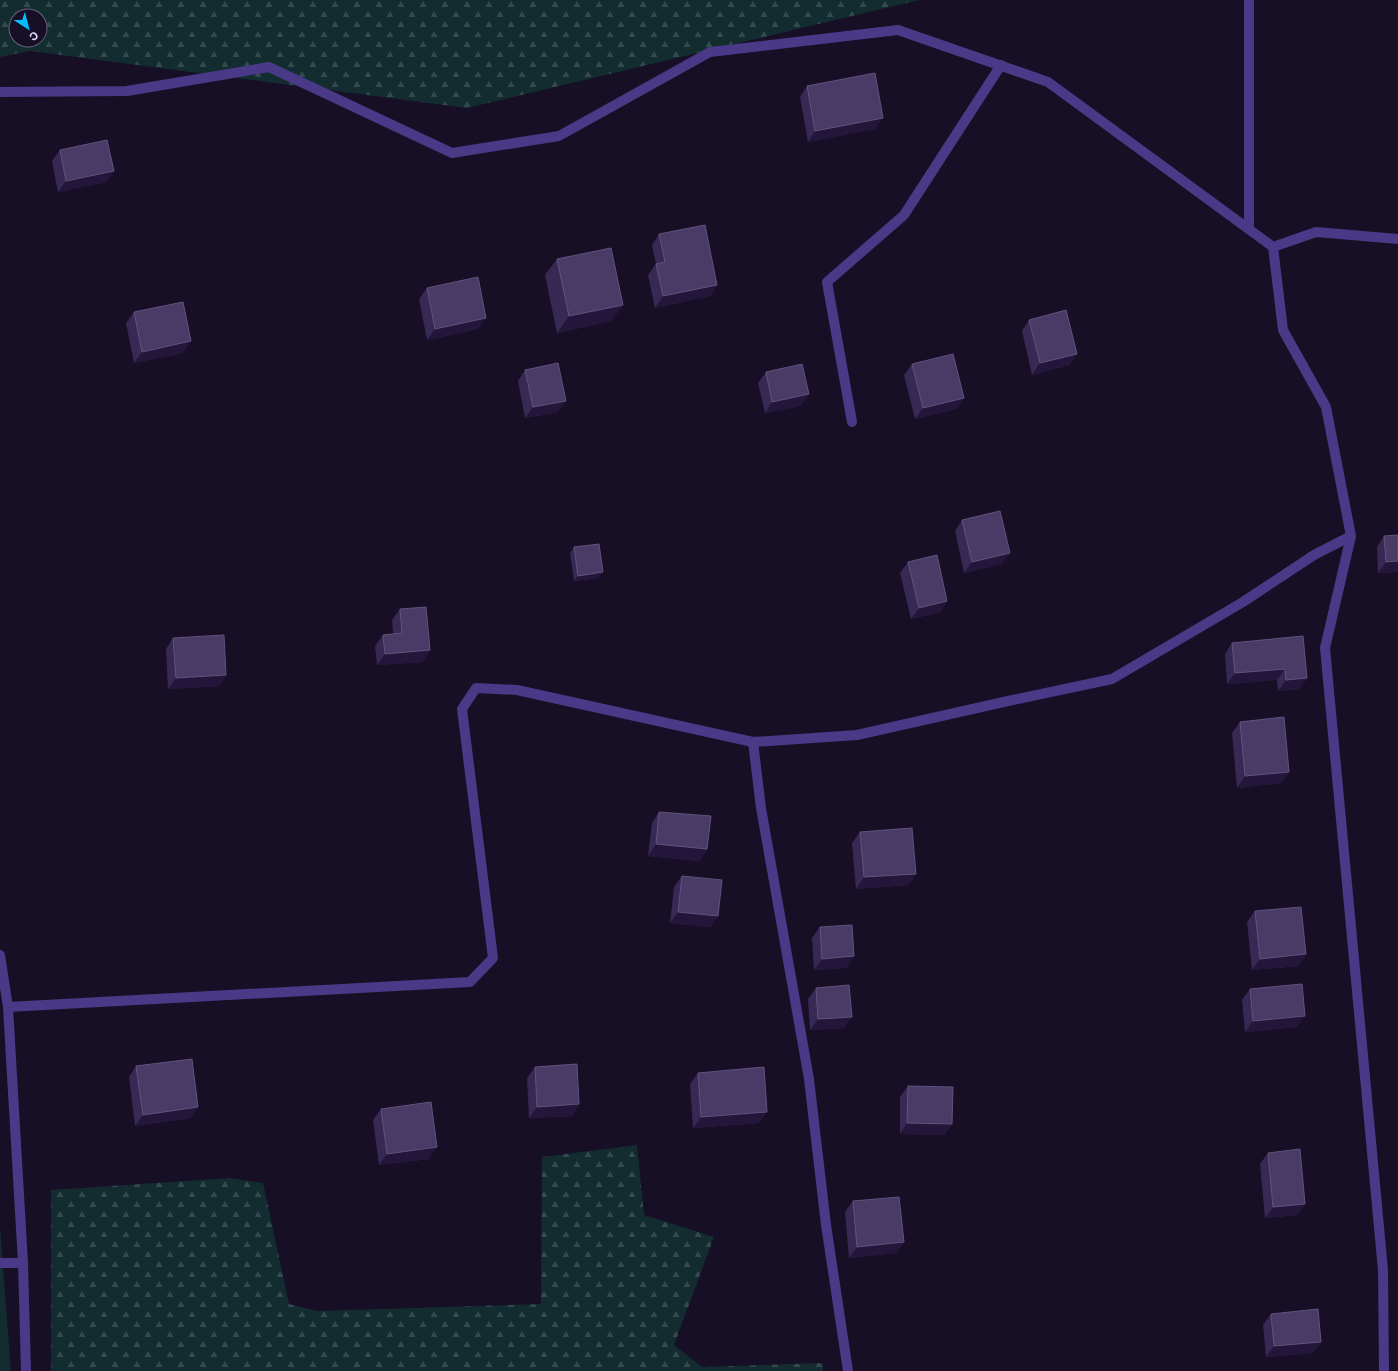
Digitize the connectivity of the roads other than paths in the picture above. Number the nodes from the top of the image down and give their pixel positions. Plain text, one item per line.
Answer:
1 (1249, 0) edge
2 (1001, 65) junction
3 (0, 92) edge
4 (1249, 228) junction
5 (1398, 239) edge
6 (1273, 247) junction
7 (852, 422) dead end
8 (1351, 536) junction
9 (753, 742) junction
10 (0, 955) edge
11 (8, 1007) junction
12 (0, 1263) edge
13 (23, 1263) junction
14 (26, 1371) edge
15 (848, 1371) edge
16 (1384, 1371) edge

1 - 4 street
2 - 3 street
2 - 4 street
2 - 7 street
4 - 6 street
5 - 6 street
6 - 8 street
8 - 9 street
8 - 16 street
9 - 11 street
9 - 15 street
10 - 11 street
11 - 13 street
12 - 13 street
13 - 14 street

